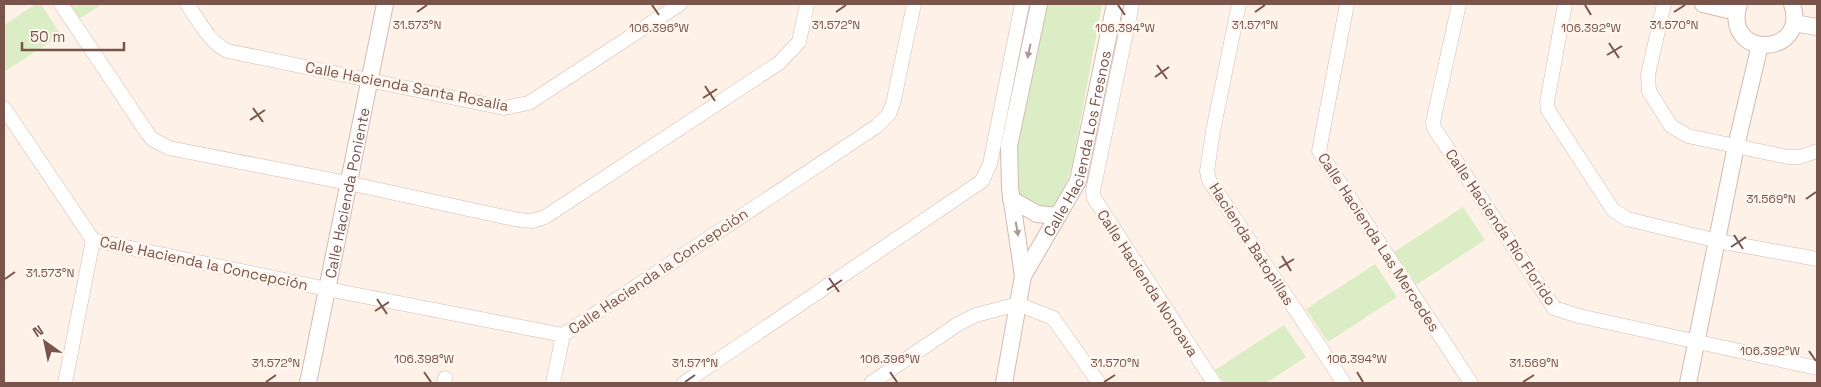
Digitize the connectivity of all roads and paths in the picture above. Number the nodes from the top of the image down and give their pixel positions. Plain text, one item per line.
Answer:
1 (61, 4) edge
2 (187, 4) edge
3 (385, 4) edge
4 (680, 4) edge
5 (807, 4) edge
6 (914, 4) edge
7 (1022, 4) edge
8 (1039, 4) edge
9 (1115, 4) edge
10 (1132, 4) edge
11 (1239, 4) edge
12 (1347, 4) edge
13 (1459, 4) edge
14 (1565, 4) edge
15 (1664, 4) edge
16 (1703, 4) edge
17 (1792, 4) edge
18 (1738, 8) edge
19 (1794, 23) junction
20 (1817, 28) edge
21 (1760, 45) junction
22 (369, 80) junction
23 (4, 108) edge
24 (1736, 146) junction
25 (1817, 152) edge
26 (348, 183) junction
27 (1011, 198) junction
28 (1058, 216) junction
29 (93, 240) junction
30 (1718, 241) junction
31 (1817, 259) edge
32 (1024, 276) junction
33 (327, 289) junction
34 (1018, 304) junction
35 (563, 335) junction
36 (1696, 340) junction
37 (1817, 368) edge
38 (65, 383) edge
39 (308, 383) edge
40 (553, 383) edge
41 (684, 383) edge
42 (871, 383) edge
43 (1004, 383) edge
44 (1099, 383) edge
45 (1214, 383) edge
46 (1344, 383) edge
47 (1471, 383) edge
48 (1688, 383) edge

1 - 26 street
2 - 22 street, Calle Hacienda Santa Rosalía
3 - 22 street, Calle Hacienda Poniente
4 - 22 street, Calle Hacienda Santa Rosalía
5 - 26 street
6 - 35 street, Calle Hacienda la Concepción
7 - 41 street
8 -> 27 street, Calle Hacienda Los Fresnos
9 - 28 street, Calle Hacienda Los Fresnos
10 - 45 street, Calle Hacienda Nonoava
11 - 46 street, Hacienda Batopillas
12 - 47 street, Calle Hacienda Las Mercedes
13 - 36 street, Calle Hacienda Río Florido
14 - 30 street
15 - 24 street
16 - 18 street
17 - 19 street
18 - 21 street
19 - 20 street
19 - 21 street
21 - 24 street
22 - 26 street, Calle Hacienda Poniente
23 - 29 street, Calle Hacienda la Concepción
24 - 25 street
24 - 30 street
26 - 33 street, Calle Hacienda Poniente
27 - 28 street
27 -> 32 street, Calle Hacienda Los Fresnos
28 - 32 street, Calle Hacienda Los Fresnos
29 - 33 street, Calle Hacienda la Concepción
29 - 38 street
30 - 31 street
30 - 36 street
32 - 34 street, Calle Hacienda Los Fresnos
33 - 35 street, Calle Hacienda la Concepción
33 - 39 street, Calle Hacienda Poniente
34 - 42 street
34 - 43 street, Calle Hacienda Los Fresnos
34 - 44 street
35 - 40 street
36 - 37 street, Calle Hacienda Río Florido
36 - 48 street

